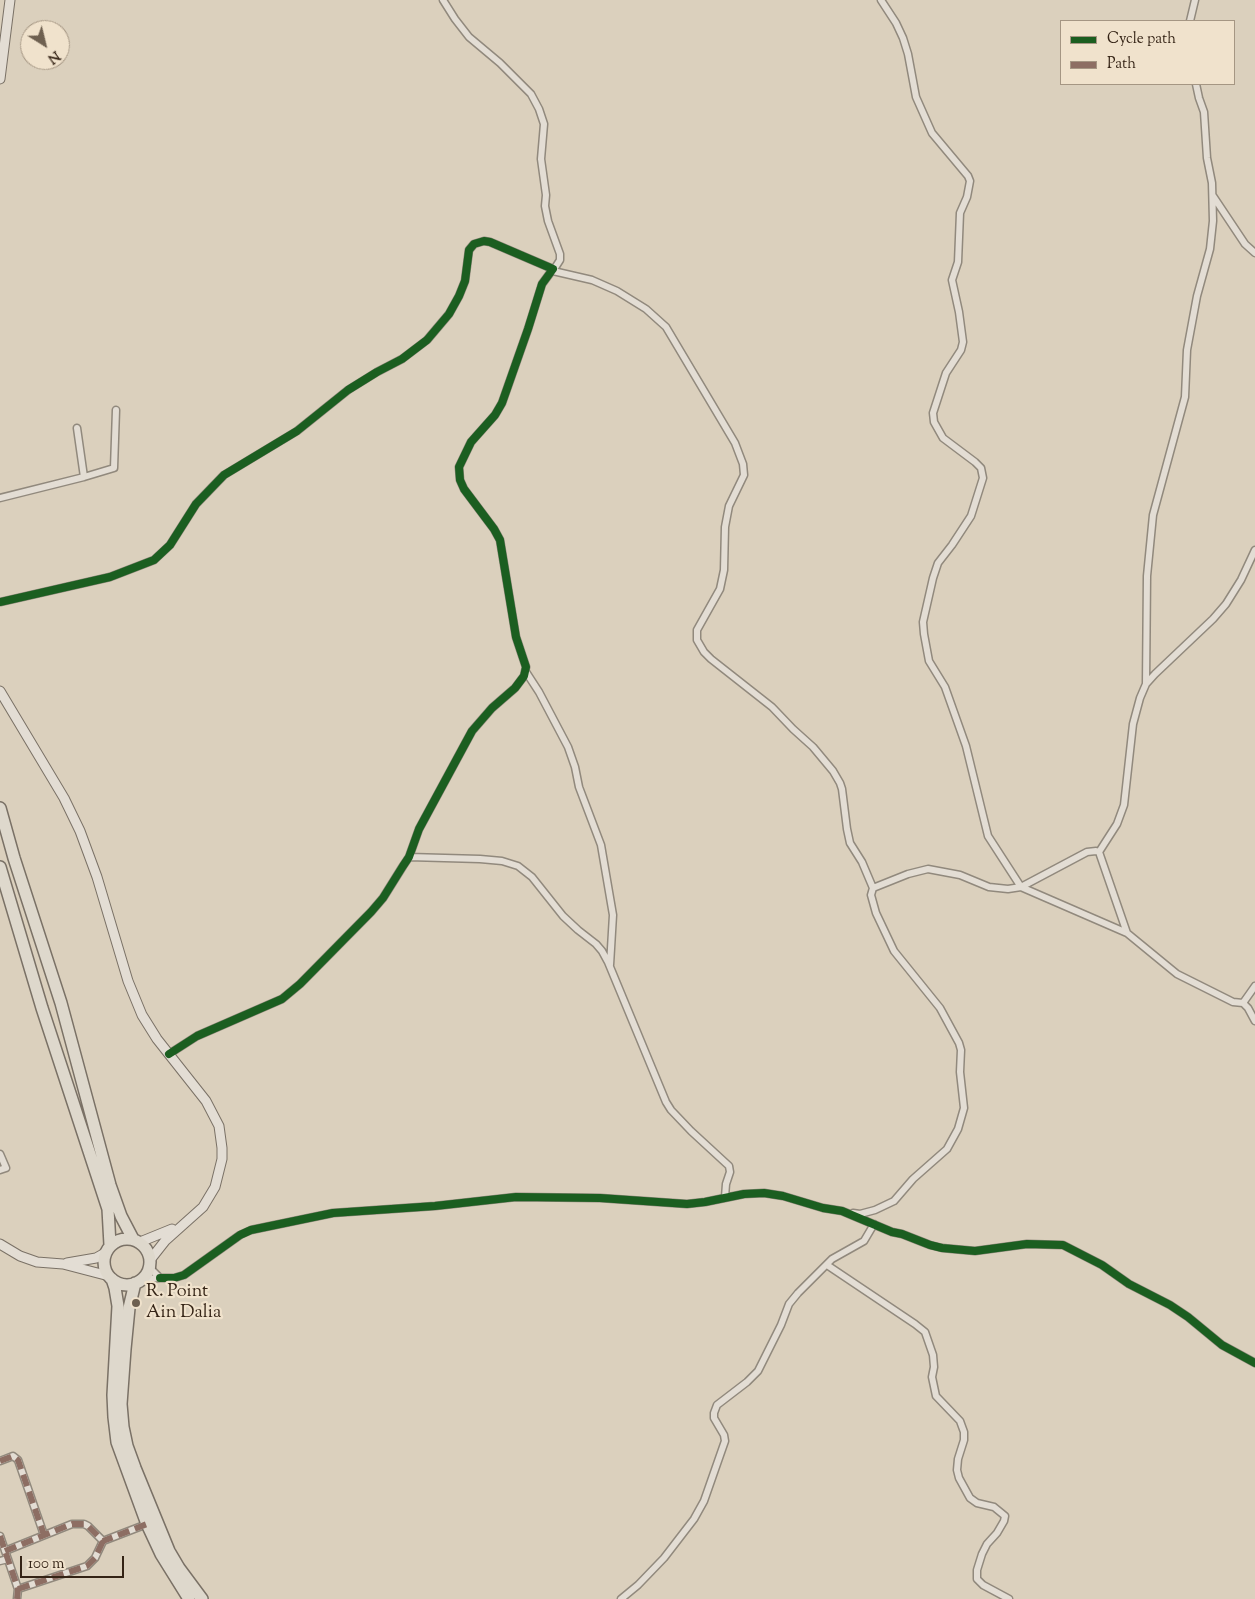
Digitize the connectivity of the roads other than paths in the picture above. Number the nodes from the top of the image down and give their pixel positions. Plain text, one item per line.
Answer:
1 (10, 0) edge
2 (443, 0) edge
3 (881, 0) edge
4 (1195, 0) edge
5 (1190, 20) edge
6 (0, 79) edge
7 (1196, 85) edge
8 (1213, 196) junction
9 (1255, 253) edge
10 (553, 269) junction
11 (116, 410) dead end
12 (76, 428) dead end
13 (84, 477) junction
14 (0, 498) edge
15 (1255, 550) edge
16 (0, 602) edge
17 (526, 672) junction
18 (1146, 684) junction
19 (0, 691) edge
20 (0, 808) edge
21 (1099, 852) junction
22 (409, 856) junction
23 (0, 867) edge
24 (873, 888) junction
25 (1021, 888) junction
26 (1127, 933) junction
27 (610, 968) junction
28 (1255, 986) edge
29 (1243, 1003) junction
30 (1255, 1021) edge
31 (169, 1054) junction
32 (0, 1154) edge
33 (0, 1170) edge
34 (725, 1197) junction
35 (842, 1212) junction
36 (182, 1224) junction
37 (874, 1224) junction
38 (136, 1241) junction
39 (0, 1244) edge
40 (108, 1249) junction
41 (63, 1264) junction
42 (150, 1264) junction
43 (828, 1265) junction
44 (110, 1278) junction
45 (160, 1278) junction
46 (138, 1281) junction
47 (1255, 1363) edge
48 (0, 1461) edge
49 (147, 1524) junction
50 (44, 1534) junction
51 (0, 1536) edge
52 (103, 1541) junction
53 (5, 1551) junction
54 (8, 1559) junction
55 (0, 1561) edge
56 (18, 1589) junction
57 (17, 1599) edge
58 (189, 1599) edge
59 (202, 1599) edge
60 (620, 1599) edge
61 (1009, 1599) edge

1 - 6 street
2 - 10 street
3 - 25 street
4 - 5 street
7 - 8 street
8 - 9 street
8 - 18 street
10 - 16 street
10 - 17 street
10 - 24 street
11 - 13 street
12 - 13 street
13 - 14 street
15 - 18 street
17 - 22 street
17 - 27 street
18 - 21 street
19 - 31 street
20 - 38 highway
21 - 25 street
21 - 26 street
22 - 27 street
22 - 31 street
23 - 40 highway
24 - 25 street
24 - 35 street
25 - 26 street
26 - 29 street
27 - 34 street
28 - 29 street
29 - 30 street
31 - 36 street
32 - 33 street
34 - 35 street
34 - 45 street
35 - 37 street
36 - 38 street
36 - 42 street
37 - 43 street
37 - 47 street
38 - 40 highway
38 - 42 highway
39 - 41 street
40 - 41 street
40 - 44 highway
41 - 44 street
42 - 45 street
42 - 46 highway
43 - 60 street
43 - 61 street
44 - 46 highway
44 - 49 highway
45 - 46 street
46 - 59 highway
48 - 50 street
49 - 52 street
49 - 58 highway
50 - 52 street
50 - 53 street
51 - 53 street
52 - 56 street
53 - 54 street
54 - 55 street
54 - 56 street
56 - 57 street

